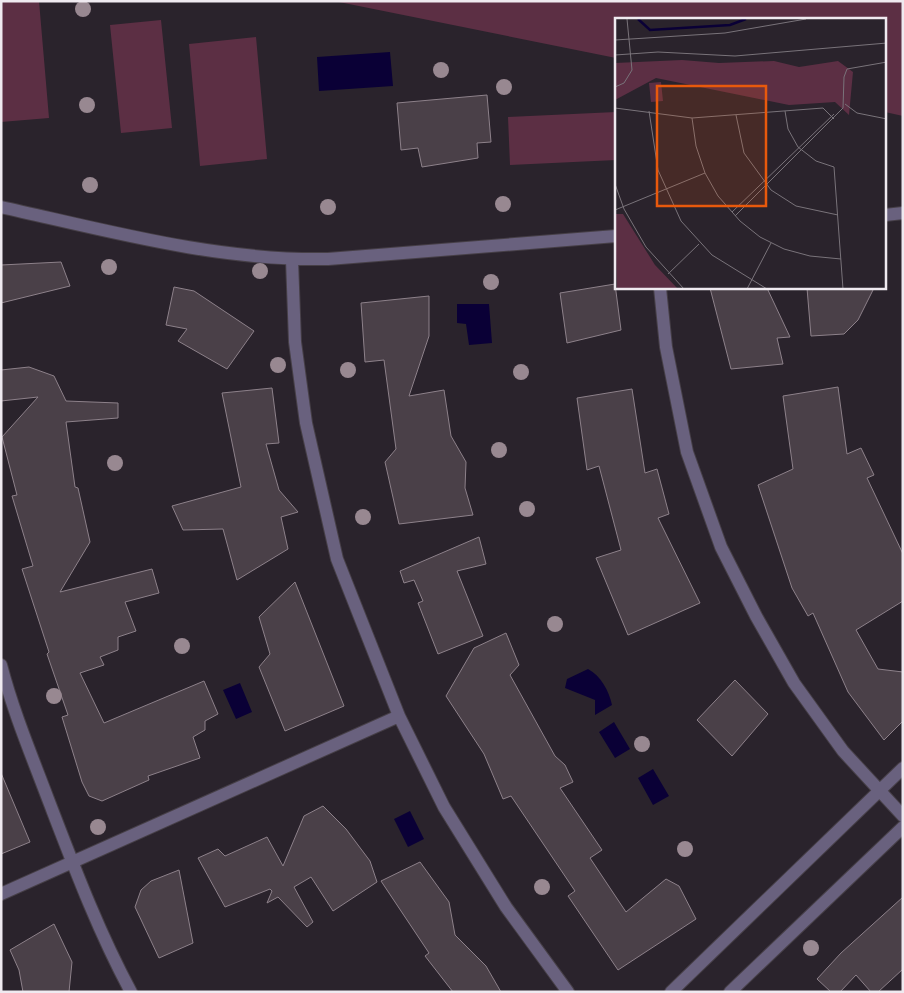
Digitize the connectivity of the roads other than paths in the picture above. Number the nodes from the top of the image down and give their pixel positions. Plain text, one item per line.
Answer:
1 (1, 207) edge
2 (903, 213) edge
3 (886, 215) edge
4 (615, 236) edge
5 (292, 260) junction
6 (660, 289) edge
7 (1, 665) edge
8 (398, 716) junction
9 (903, 768) edge
10 (880, 791) junction
11 (903, 816) edge
12 (903, 827) edge
13 (72, 862) junction
14 (1, 894) edge
15 (131, 992) edge
16 (568, 992) edge
17 (671, 992) edge
18 (730, 992) edge

1 - 5 street
2 - 3 street
4 - 5 street
5 - 8 street
6 - 10 street
7 - 13 street
8 - 13 street
8 - 16 street
9 - 10 street
10 - 11 street
10 - 17 street
12 - 18 street
13 - 14 street
13 - 15 street

